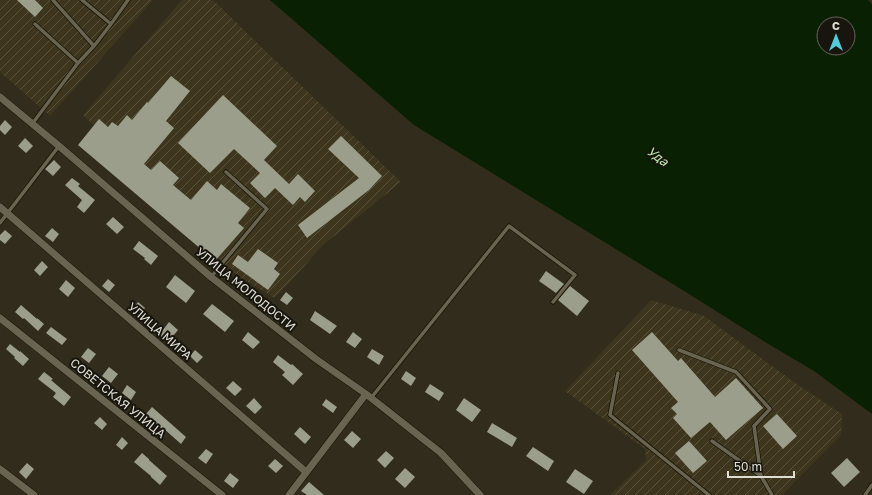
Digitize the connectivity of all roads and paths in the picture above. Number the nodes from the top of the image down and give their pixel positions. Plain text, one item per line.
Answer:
1 (53, 0) edge
2 (82, 0) edge
3 (128, 0) edge
4 (35, 24) dead end
5 (111, 24) junction
6 (94, 46) junction
7 (78, 63) junction
8 (0, 97) edge
9 (32, 124) junction
10 (59, 146) junction
11 (226, 172) dead end
12 (0, 207) edge
13 (7, 213) junction
14 (0, 223) edge
15 (211, 277) junction
16 (553, 302) dead end
17 (0, 318) edge
18 (679, 350) dead end
19 (618, 373) dead end
20 (368, 396) junction
21 (712, 441) dead end
22 (0, 469) edge
23 (306, 472) junction
24 (761, 476) junction
25 (872, 485) edge
26 (34, 495) edge
27 (222, 495) edge
28 (289, 495) edge
29 (480, 495) edge
30 (709, 495) edge
31 (772, 495) edge
32 (865, 495) edge

1 - 6 lane
2 - 5 lane
3 - 5 lane
4 - 7 lane
5 - 6 lane
6 - 7 lane
7 - 9 lane
8 - 9 street, УЛИЦА МОЛОДОСТИ
9 - 10 street, УЛИЦА МОЛОДОСТИ
10 - 13 lane
10 - 15 street, УЛИЦА МОЛОДОСТИ
11 - 15 lane
12 - 13 street, УЛИЦА МИРА
13 - 14 lane
13 - 23 street, УЛИЦА МИРА
15 - 20 street, УЛИЦА МОЛОДОСТИ
16 - 20 lane
17 - 27 street, СОВЕТСКАЯ УЛИЦА
18 - 24 lane
19 - 30 lane
20 - 23 street
20 - 29 street, УЛИЦА МОЛОДОСТИ
21 - 24 lane
22 - 26 street
23 - 28 street
24 - 31 lane
25 - 32 lane

